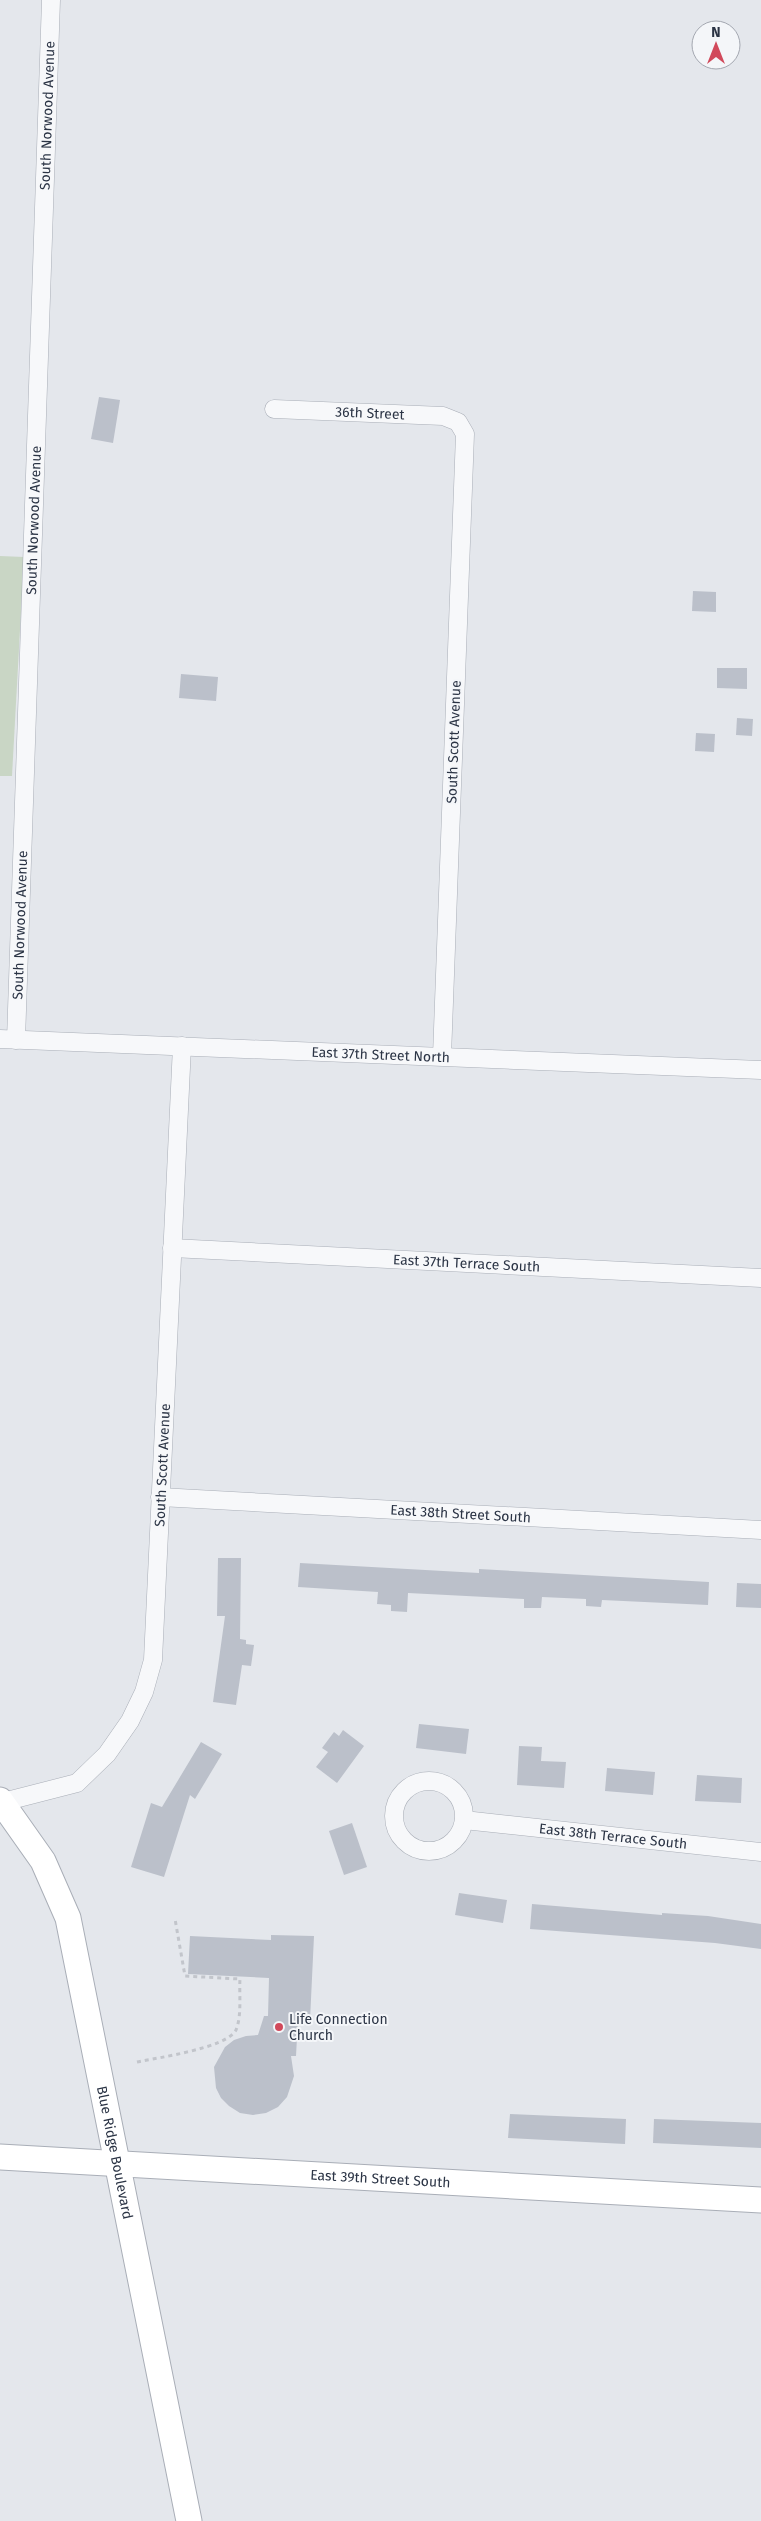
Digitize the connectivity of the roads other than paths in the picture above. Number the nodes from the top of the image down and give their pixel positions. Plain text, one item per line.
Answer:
1 (51, 0) edge
2 (274, 409) dead end
3 (462, 429) joint
4 (8, 1040) edge
5 (182, 1046) junction
6 (442, 1056) junction
7 (761, 1070) edge
8 (172, 1248) junction
9 (761, 1278) edge
10 (160, 1497) junction
11 (761, 1530) edge
12 (1, 1801) edge
13 (464, 1820) dead end
14 (761, 1852) edge
15 (0, 2157) edge
16 (117, 2163) junction
17 (761, 2200) edge
18 (189, 2521) edge

1 - 4 street, South Norwood Avenue
2 - 3 street, 36th Street
3 - 6 street, South Scott Avenue
4 - 5 street, East 37th Street North
5 - 6 street, East 37th Street North
5 - 8 street, South Scott Avenue
6 - 7 street, East 37th Street North
8 - 9 street, East 37th Terrace South
8 - 10 street, South Scott Avenue
10 - 11 street, East 38th Street South
10 - 12 street, South Scott Avenue
12 - 16 main road, Blue Ridge Boulevard
13 - 14 street, East 38th Terrace South
15 - 16 main road, East 39th Street South
16 - 17 main road, East 39th Street South
16 - 18 main road, Blue Ridge Boulevard

